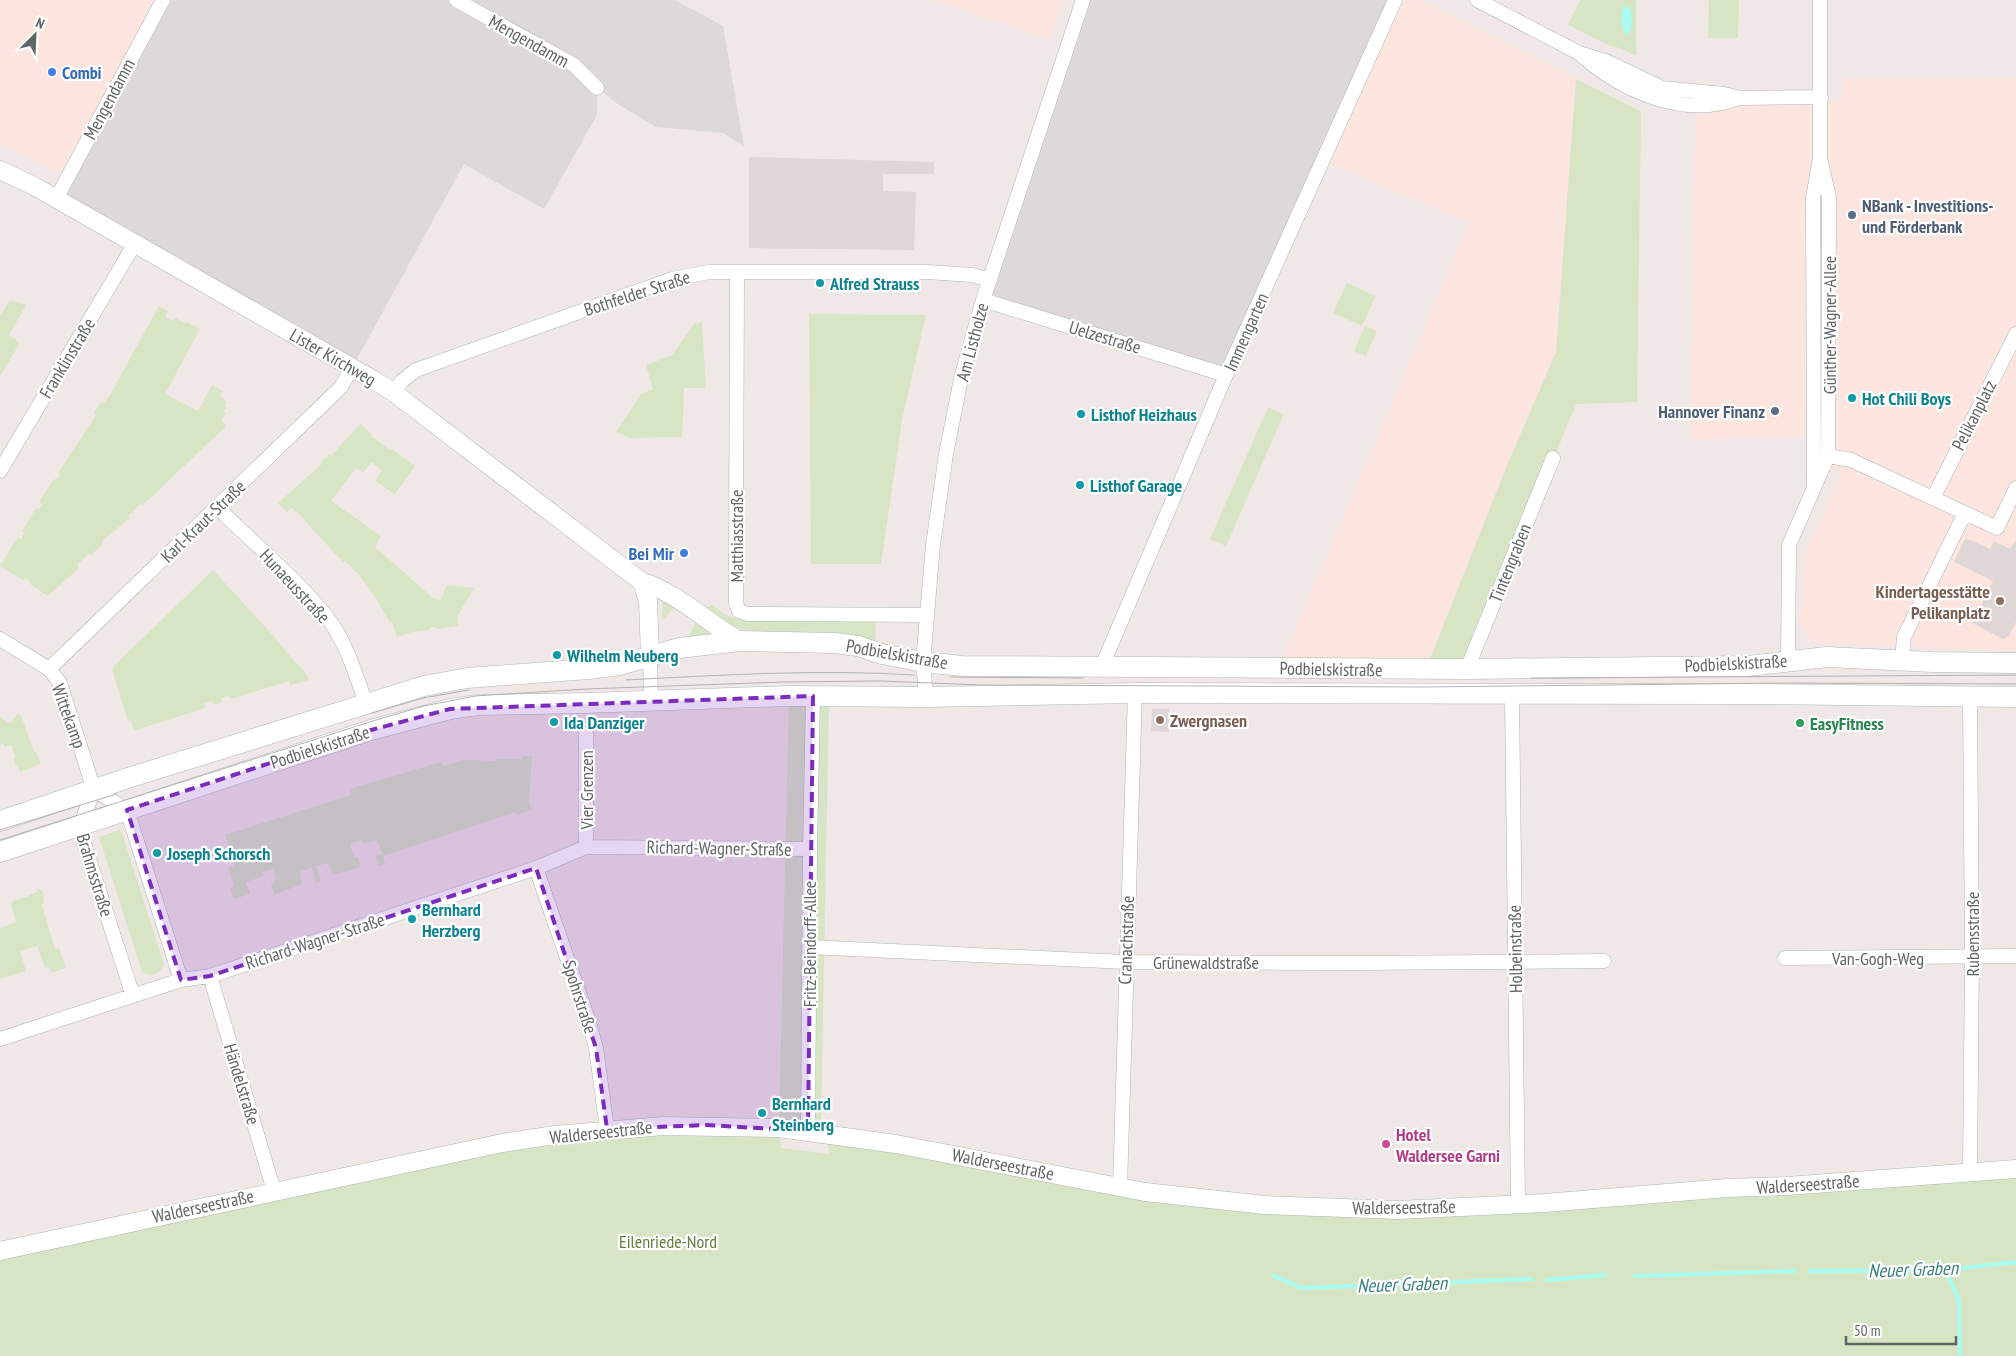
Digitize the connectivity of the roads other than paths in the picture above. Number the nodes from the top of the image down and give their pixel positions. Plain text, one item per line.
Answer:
1 (163, 0) edge
2 (456, 0) edge
3 (1083, 0) edge
4 (1396, 0) edge
5 (1477, 0) edge
6 (1820, 0) edge
7 (597, 88) dead end
8 (1821, 97) junction
9 (1820, 158) junction
10 (0, 170) edge
11 (56, 199) junction
12 (134, 245) junction
13 (737, 272) junction
14 (990, 280) junction
15 (983, 300) junction
16 (2016, 334) edge
17 (352, 368) junction
18 (1226, 375) junction
19 (393, 392) junction
20 (1828, 456) junction
21 (1553, 458) dead end
22 (0, 472) edge
23 (2016, 488) edge
24 (1814, 489) junction
25 (1933, 498) junction
26 (217, 508) junction
27 (2011, 512) edge
28 (1965, 513) junction
29 (642, 582) junction
30 (927, 615) junction
31 (0, 639) edge
32 (740, 641) junction
33 (650, 656) junction
34 (1788, 661) junction
35 (1902, 661) junction
36 (923, 662) junction
37 (2016, 663) edge
38 (1102, 666) junction
39 (1466, 669) junction
40 (49, 670) junction
41 (1135, 693) junction
42 (1512, 694) junction
43 (1788, 694) junction
44 (814, 696) junction
45 (926, 697) junction
46 (1970, 697) junction
47 (2016, 697) edge
48 (651, 701) junction
49 (366, 704) junction
50 (586, 734) dead end
51 (94, 790) junction
52 (127, 810) junction
53 (0, 820) edge
54 (79, 828) junction
55 (586, 847) junction
56 (810, 849) junction
57 (0, 852) edge
58 (536, 868) junction
59 (809, 947) junction
60 (2016, 956) edge
61 (1972, 957) junction
62 (1785, 958) dead end
63 (1604, 961) dead end
64 (1126, 962) junction
65 (1515, 962) junction
66 (210, 976) junction
67 (182, 980) junction
68 (133, 996) junction
69 (0, 1039) edge
70 (607, 1129) junction
71 (808, 1131) junction
72 (2016, 1169) edge
73 (1970, 1172) junction
74 (1120, 1187) junction
75 (274, 1191) junction
76 (1518, 1204) junction
77 (0, 1251) edge

1 - 11 street, Mengendamm
2 - 7 street, Mengendamm
3 - 14 street, Am Listholze
4 - 18 street, Immengarten
5 - 8 street
6 - 8 street, Günther-Wagner-Allee
8 - 9 street, Günther-Wagner-Allee
9 - 20 street, Günther-Wagner-Allee
9 - 24 street, Günther-Wagner-Allee
10 - 11 street, Lister Kirchweg
11 - 12 street, Lister Kirchweg
12 - 17 street, Lister Kirchweg
12 - 22 street, Franklinstraße
13 - 14 street, Bothfelder Straße
13 - 19 street, Bothfelder Straße
13 - 30 street, Matthiasstraße
14 - 15 street, Am Listholze
15 - 18 street, Uelzestraße
15 - 30 street, Am Listholze
16 - 25 street, Pelikanplatz
17 - 19 street, Lister Kirchweg
17 - 26 street, Karl-Kraut-Straße
18 - 38 street, Immengarten
19 - 29 street, Lister Kirchweg
20 - 24 street, Günther-Wagner-Allee
20 - 25 street
21 - 39 street, Tintengraben
23 - 27 street
24 - 34 street, Günther-Wagner-Allee
25 - 28 street
26 - 40 street, Karl-Kraut-Straße
26 - 49 street, Hunaeusstraße
27 - 28 street
28 - 35 street
29 - 32 street, Lister Kirchweg
29 - 33 street
30 - 36 street, Am Listholze
31 - 40 street, Wittekamp
32 - 33 main road, Podbielskistraße
32 - 36 main road, Podbielskistraße
33 - 48 street
33 - 49 main road, Podbielskistraße
34 - 35 main road, Podbielskistraße
34 - 39 main road, Podbielskistraße
34 - 43 main road
35 - 37 main road, Podbielskistraße
36 - 38 main road, Podbielskistraße
36 - 45 street, Am Listholze
38 - 39 main road, Podbielskistraße
40 - 51 street, Wittekamp
41 - 42 main road, Podbielskistraße
41 - 45 main road, Podbielskistraße
41 - 64 street, Cranachstraße
42 - 43 main road, Podbielskistraße
42 - 65 street, Holbeinstraße
43 - 46 main road, Podbielskistraße
44 - 45 main road, Podbielskistraße
44 - 48 main road, Podbielskistraße
44 - 56 street, Fritz-Beindorff-Allee
46 - 47 main road, Podbielskistraße
46 - 61 street, Rubensstraße
48 - 52 main road, Podbielskistraße
49 - 51 main road, Podbielskistraße
50 - 55 street, Vier Grenzen
51 - 52 street
51 - 53 main road, Podbielskistraße
51 - 54 street, Brahmsstraße
52 - 54 main road, Podbielskistraße
52 - 67 street
54 - 57 main road, Podbielskistraße
54 - 68 street, Brahmsstraße
55 - 56 street, Richard-Wagner-Straße
55 - 58 street, Richard-Wagner-Straße
56 - 59 street, Fritz-Beindorff-Allee
58 - 66 street, Richard-Wagner-Straße
58 - 70 street, Spohrstraße
59 - 64 street, Grünewaldstraße
59 - 71 street, Fritz-Beindorff-Allee
60 - 61 street, Van-Gogh-Weg
61 - 62 street, Van-Gogh-Weg
61 - 73 street, Rubensstraße
63 - 65 street, Grünewaldstraße
64 - 65 street, Grünewaldstraße
64 - 74 street, Cranachstraße
65 - 76 street, Holbeinstraße
66 - 67 street, Richard-Wagner-Straße
66 - 75 street, Händelstraße
67 - 68 street, Richard-Wagner-Straße
68 - 69 street, Richard-Wagner-Straße
70 - 71 street, Walderseestraße
70 - 75 street, Walderseestraße
71 - 74 street, Walderseestraße
72 - 73 street, Walderseestraße
73 - 76 street, Walderseestraße
74 - 76 street, Walderseestraße
75 - 77 street, Walderseestraße

